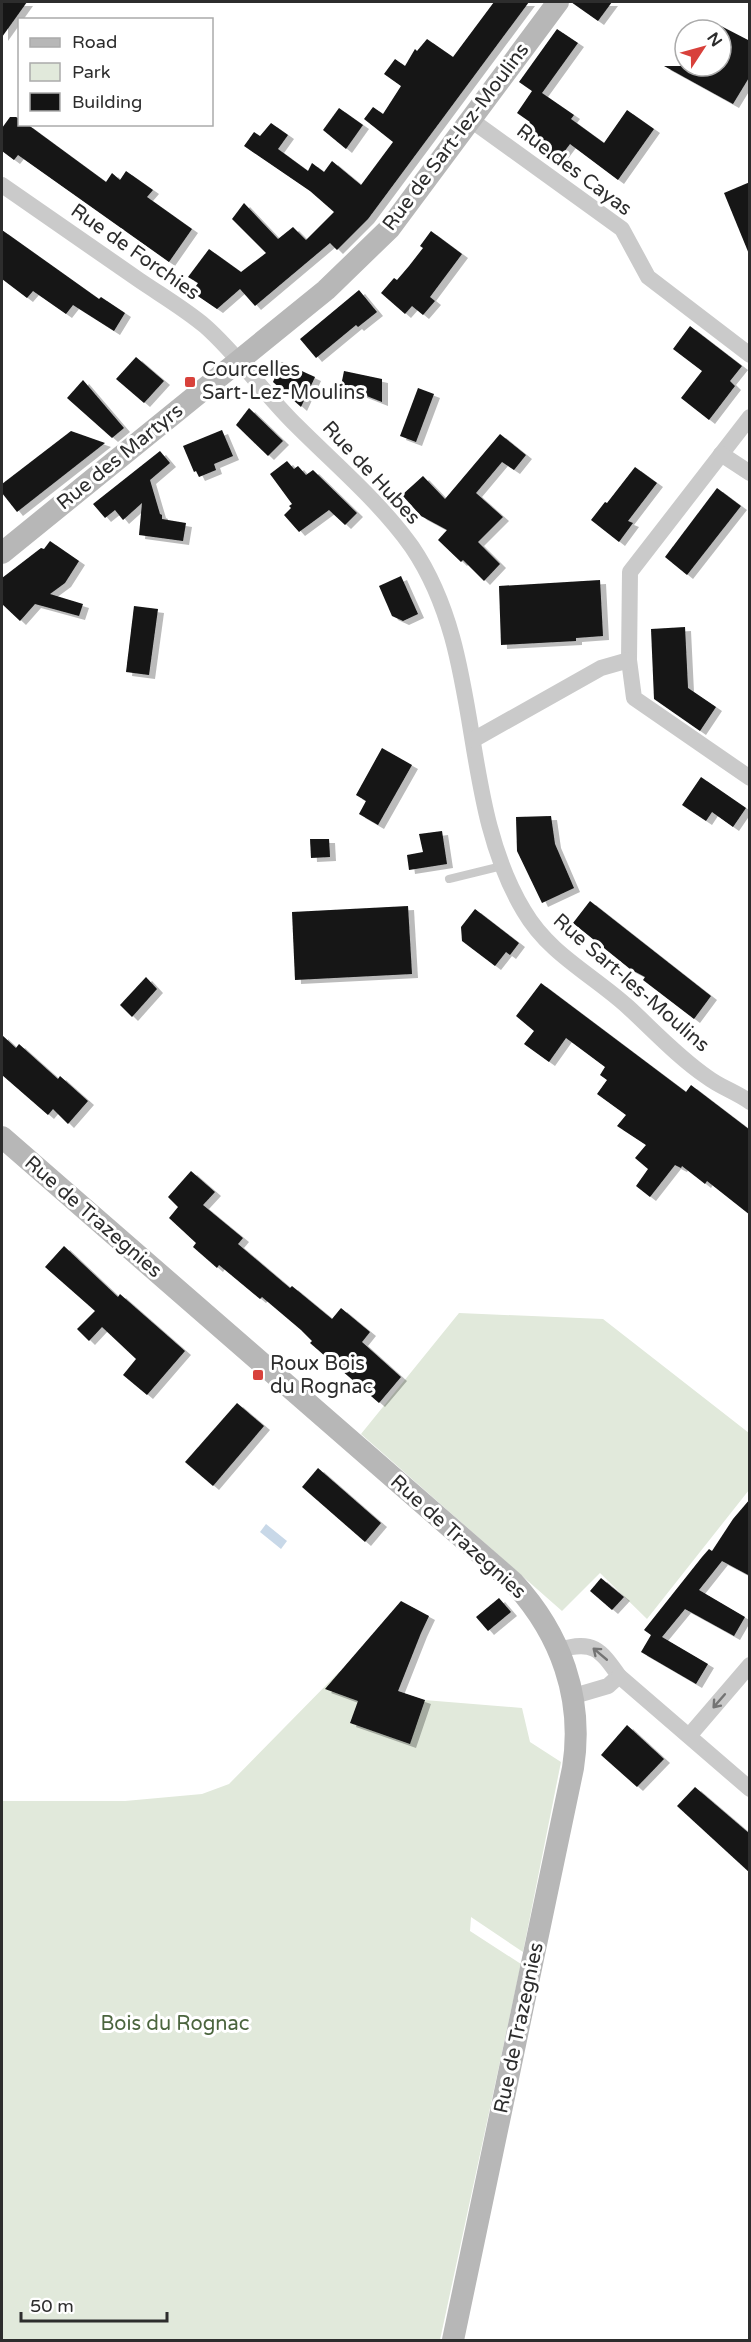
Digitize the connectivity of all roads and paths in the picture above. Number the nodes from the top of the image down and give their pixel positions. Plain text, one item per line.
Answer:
1 (558, 2) edge
2 (471, 120) junction
3 (2, 185) edge
4 (750, 355) edge
5 (239, 360) junction
6 (750, 417) edge
7 (721, 454) junction
8 (750, 473) edge
9 (2, 553) edge
10 (450, 630) joint
11 (628, 660) junction
12 (473, 740) junction
13 (750, 778) edge
14 (502, 866) junction
15 (449, 879) dead end
16 (750, 1102) edge
17 (2, 1137) edge
18 (559, 1650) junction
19 (750, 1665) edge
20 (619, 1676) junction
21 (574, 1696) junction
22 (689, 1736) junction
23 (750, 1789) edge
24 (453, 2340) edge

1 - 2 main road, Rue de Sart-lez-Moulins
2 - 4 street, Rue des Cayas
2 - 5 main road, Rue de Sart-lez-Moulins
3 - 5 street, Rue de Forchies
5 - 9 main road, Rue des Martyrs
5 - 10 street, Rue de Hubes
6 - 7 street
7 - 8 street
7 - 11 street
10 - 12 street, Rue Sart-les-Moulins
11 - 12 street
11 - 13 street
12 - 14 street, Rue Sart-les-Moulins
14 - 15 lane
14 - 16 street, Rue Sart-les-Moulins
17 - 18 main road, Rue de Trazegnies
20 -> 18 street
18 - 21 main road, Rue de Trazegnies
19 -> 22 street
20 - 21 street
20 - 22 street
21 - 24 main road, Rue de Trazegnies
22 - 23 street

